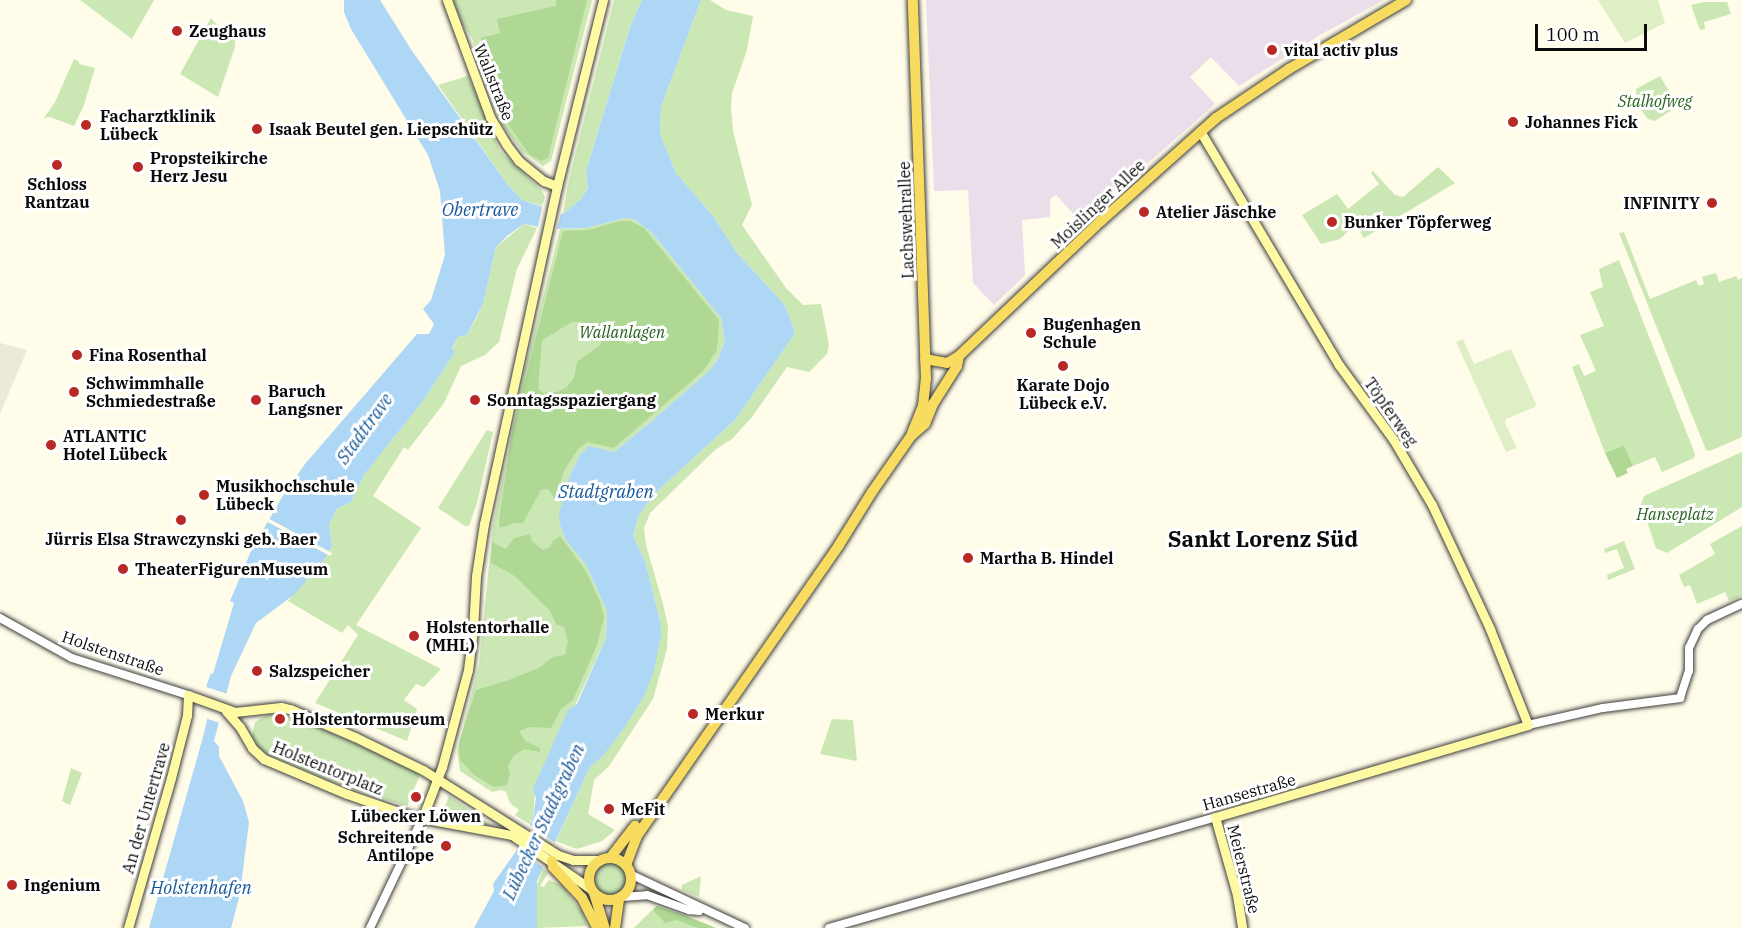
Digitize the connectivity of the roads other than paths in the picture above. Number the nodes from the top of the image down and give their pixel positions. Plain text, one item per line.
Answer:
1 (447, 0) edge
2 (603, 0) edge
3 (912, 0) edge
4 (1406, 0) edge
5 (1200, 131) junction
6 (557, 186) junction
7 (960, 356) junction
8 (925, 359) junction
9 (911, 436) junction
10 (1742, 604) edge
11 (0, 618) edge
12 (188, 695) junction
13 (224, 710) junction
14 (1528, 725) junction
15 (679, 771) junction
16 (438, 778) junction
17 (1215, 818) junction
18 (422, 819) junction
19 (519, 833) junction
20 (554, 857) junction
21 (605, 859) junction
22 (628, 869) junction
23 (592, 891) junction
24 (620, 898) junction
25 (706, 911) junction
26 (128, 928) edge
27 (370, 928) edge
28 (597, 928) edge
29 (605, 928) edge
30 (615, 928) edge
31 (745, 928) edge
32 (829, 928) edge
33 (1242, 928) edge

1 - 6 main road, Wallstraße
2 - 6 main road
3 - 8 main road, Lachswehrallee
4 - 5 main road, Moislinger Allee
5 - 7 main road, Moislinger Allee
5 - 14 main road, Töpferweg
6 - 16 main road
7 - 8 main road
7 - 9 main road, Moislinger Allee
8 - 9 main road, Lachswehrallee
9 - 15 main road, Moislinger Allee
10 - 14 street, Hansestraße
11 - 12 street, Holstenstraße
12 - 13 main road
12 - 26 main road, An der Untertrave
13 - 16 main road
13 - 18 main road, Holstentorplatz
14 - 17 main road, Hansestraße
15 - 21 main road, Moislinger Allee
15 - 22 main road, Moislinger Allee
16 - 18 main road
16 - 19 main road
17 - 32 street, Hansestraße
17 - 33 main road, Meierstraße
18 - 19 main road, Holstentorplatz
18 - 27 street
19 - 20 main road
20 - 21 main road
20 - 23 main road
20 - 28 main road
21 - 22 main road
21 - 23 main road
22 - 24 main road
22 - 25 street
23 - 24 main road
23 - 29 main road
24 - 25 street
24 - 30 main road
25 - 31 street

